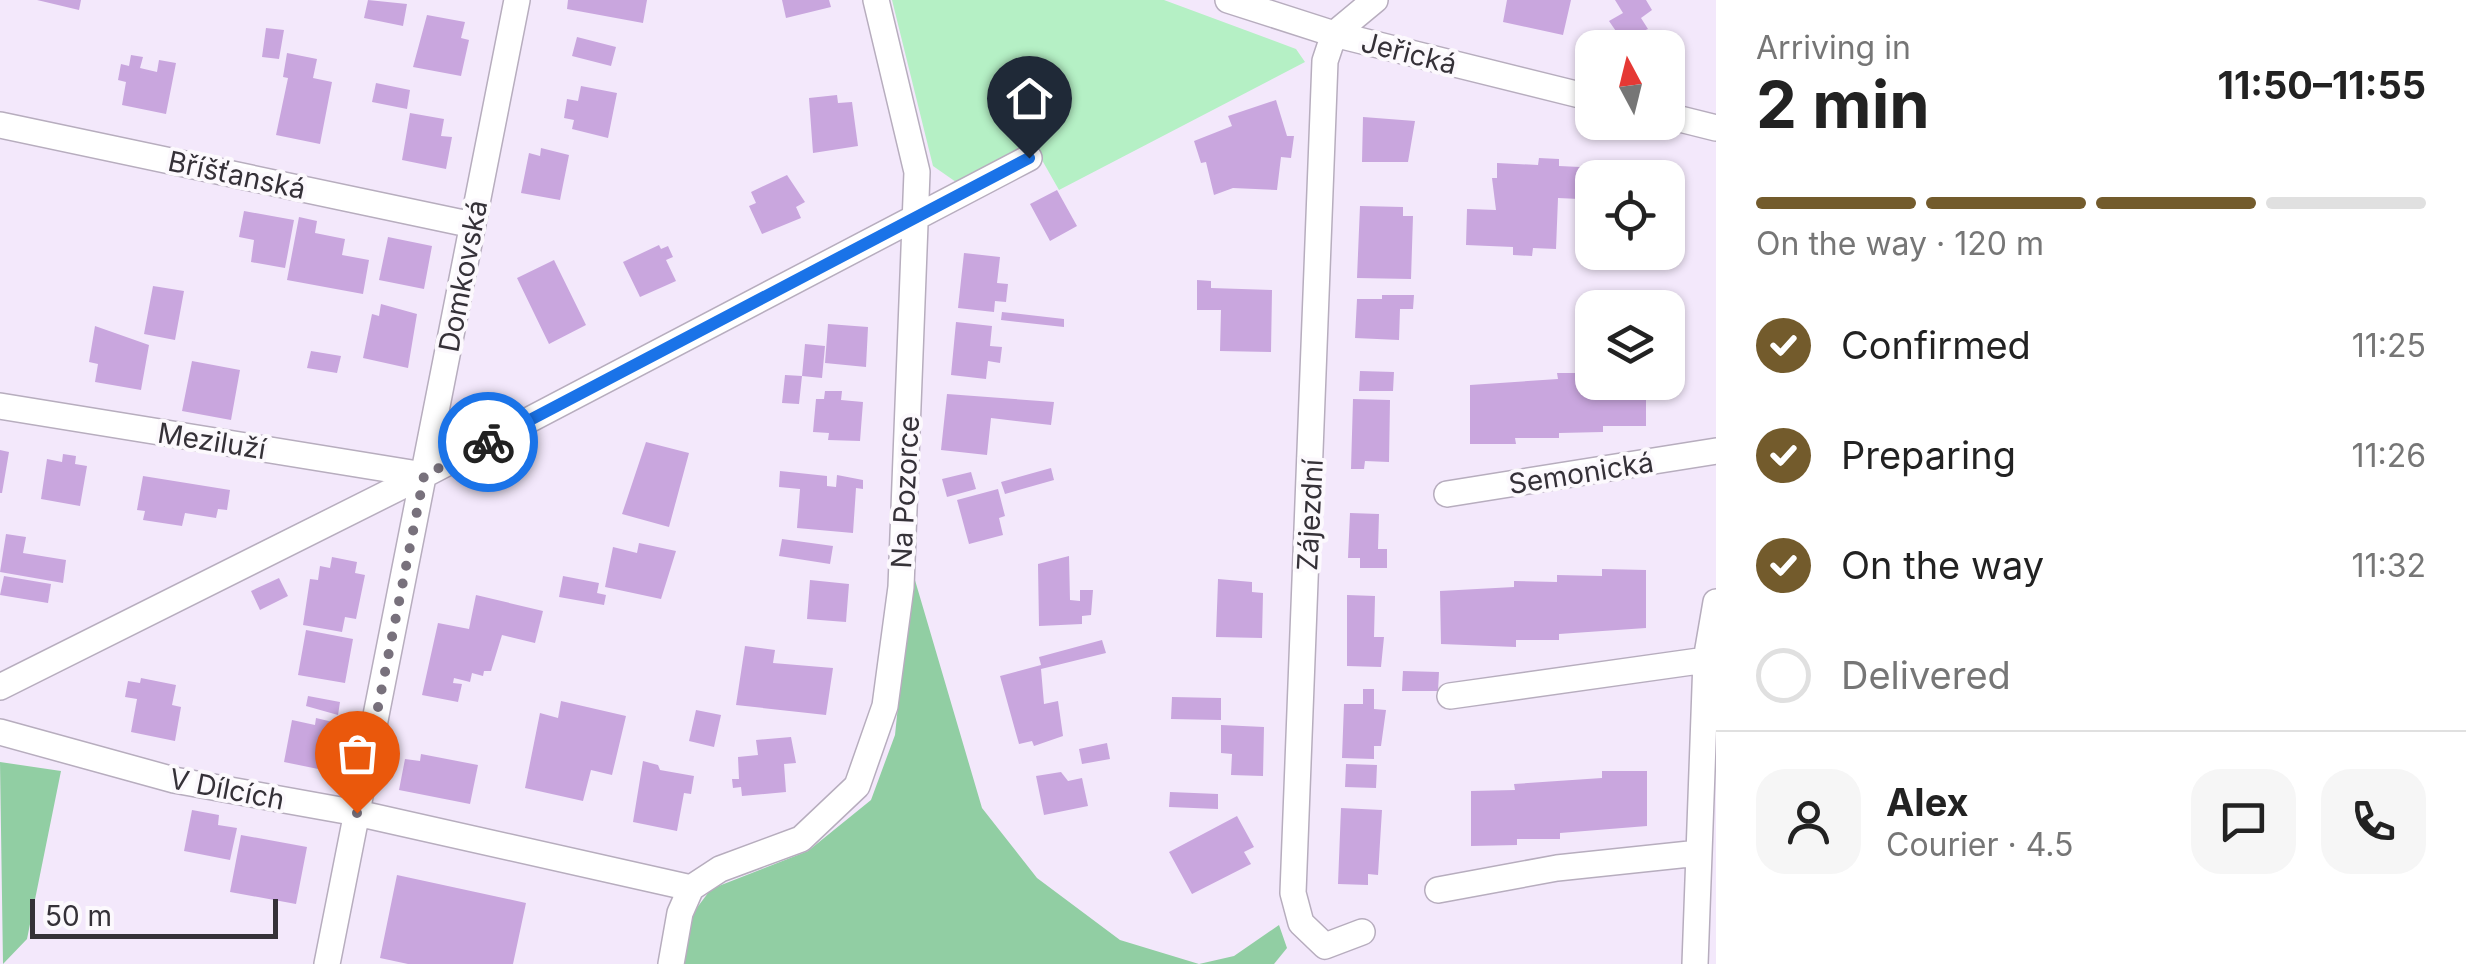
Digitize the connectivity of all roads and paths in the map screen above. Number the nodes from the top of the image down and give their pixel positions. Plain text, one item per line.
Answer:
1 (518, 0) edge
2 (876, 0) edge
3 (1228, 0) edge
4 (1375, 0) edge
5 (1334, 34) junction
6 (1575, 94) edge
7 (1685, 120) edge
8 (0, 125) edge
9 (1716, 128) edge
10 (1029, 158) dead end
11 (917, 216) junction
12 (473, 225) junction
13 (0, 406) edge
14 (1716, 452) edge
15 (424, 476) junction
16 (1447, 494) dead end
17 (1716, 602) edge
18 (1706, 660) junction
19 (0, 687) edge
20 (1450, 696) dead end
21 (0, 732) edge
22 (357, 813) junction
23 (1699, 853) junction
24 (692, 888) junction
25 (1438, 890) dead end
26 (1362, 932) dead end
27 (327, 964) edge
28 (672, 964) edge
29 (1696, 964) edge

1 - 12 street, Domkovská
2 - 11 street, Na Pozorce
3 - 5 street, Jeřická
4 - 5 street
5 - 6 street, Jeřická
5 - 26 street, Zájezdní
7 - 9 street
8 - 12 street, Bříšťanská
10 - 11 street
11 - 15 street
11 - 24 street, Na Pozorce
12 - 15 street, Domkovská
13 - 15 street, Meziluží
14 - 16 street, Semonická
15 - 19 street
15 - 22 street, Domkovská
17 - 18 street
18 - 20 street
18 - 23 street
21 - 22 street, V Dílcích
22 - 24 street, V Dílcích
22 - 27 street, Domkovská
23 - 25 street
23 - 29 street
24 - 28 street

